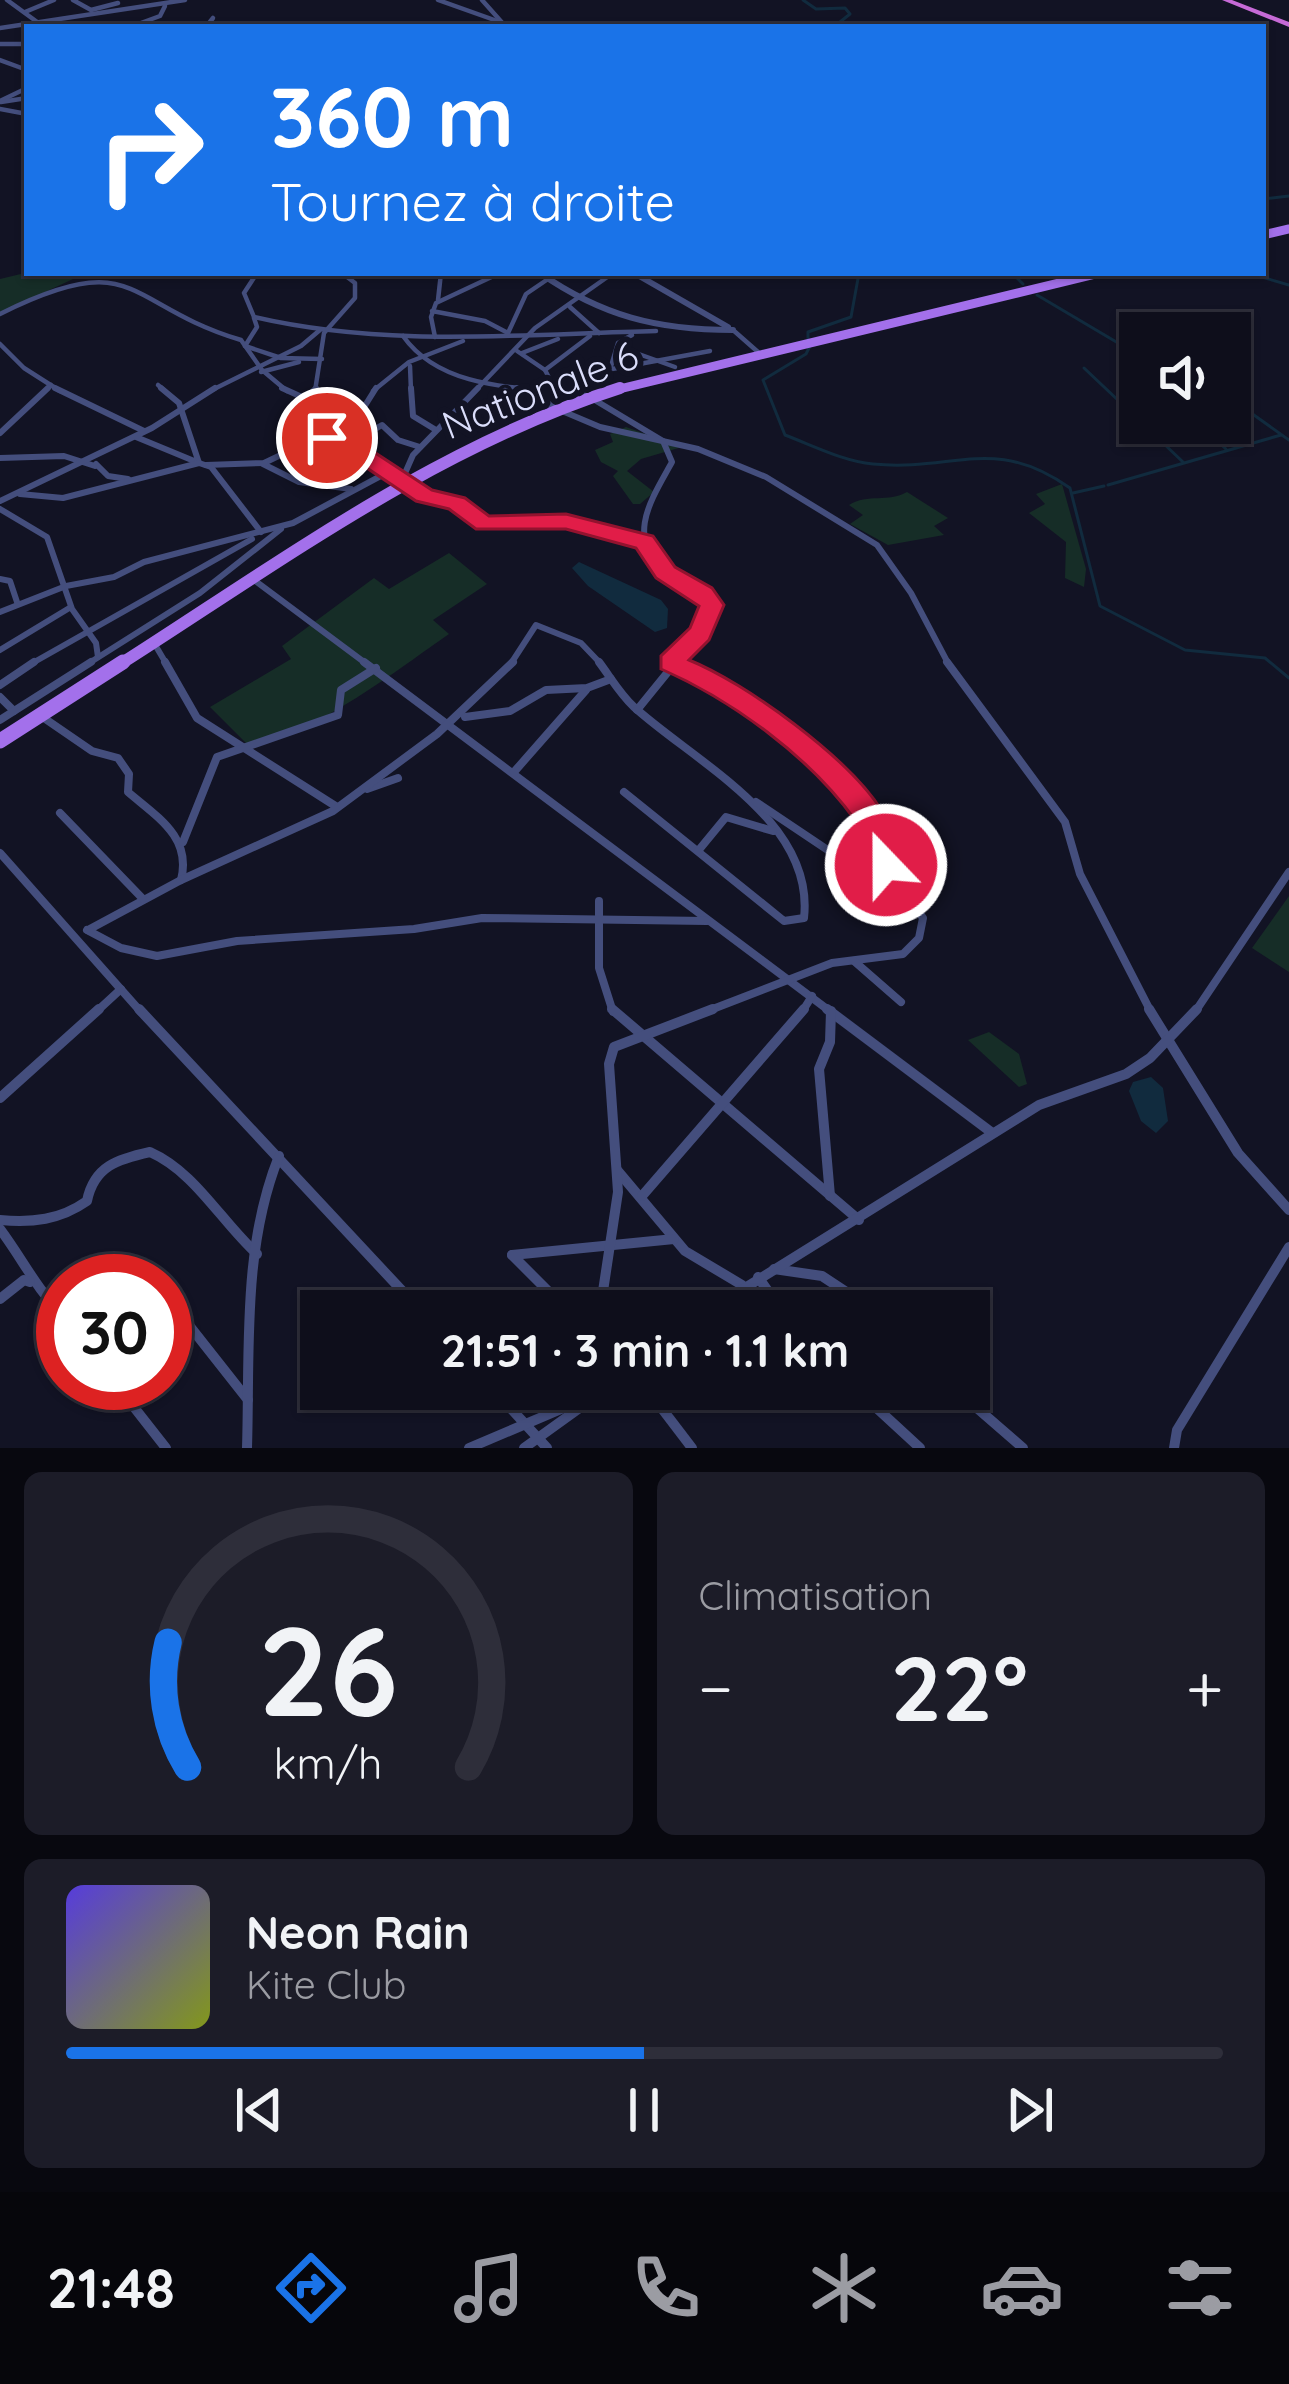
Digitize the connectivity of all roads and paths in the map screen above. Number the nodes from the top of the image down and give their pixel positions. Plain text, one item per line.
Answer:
1 (8, 0) edge
2 (54, 0) edge
3 (73, 0) edge
4 (94, 0) edge
5 (185, 0) edge
6 (438, 0) edge
7 (482, 0) edge
8 (1226, 0) edge
9 (1236, 0) edge
10 (116, 2) edge
11 (164, 3) edge
12 (106, 6) junction
13 (126, 11) junction
14 (25, 13) junction
15 (213, 17) dead end
16 (33, 18) junction
17 (1289, 23) edge
18 (40, 24) edge
19 (53, 24) edge
20 (138, 24) edge
21 (208, 24) edge
22 (503, 24) edge
23 (12, 27) junction
24 (24, 27) edge
25 (0, 31) edge
26 (255, 276) edge
27 (346, 276) edge
28 (359, 276) edge
29 (440, 276) edge
30 (494, 276) edge
31 (544, 276) edge
32 (609, 276) edge
33 (639, 276) edge
34 (1087, 276) edge
35 (355, 283) junction
36 (579, 298) junction
37 (438, 302) junction
38 (570, 307) junction
39 (432, 311) junction
40 (0, 314) edge
41 (254, 317) junction
42 (324, 329) junction
43 (733, 330) junction
44 (638, 331) junction
45 (656, 331) junction
46 (508, 333) junction
47 (530, 334) junction
48 (434, 335) junction
49 (599, 335) junction
50 (403, 336) junction
51 (559, 338) junction
52 (476, 339) junction
53 (0, 344) edge
54 (618, 345) junction
55 (245, 346) junction
56 (439, 347) junction
57 (710, 351) dead end
58 (519, 352) junction
59 (758, 352) junction
60 (281, 358) junction
61 (424, 358) junction
62 (659, 358) junction
63 (323, 359) junction
64 (307, 361) junction
65 (410, 366) junction
66 (674, 367) dead end
67 (612, 368) junction
68 (260, 370) junction
69 (545, 370) junction
70 (51, 385) junction
71 (482, 385) junction
72 (158, 386) dead end
73 (605, 386) dead end
74 (556, 390) junction
75 (589, 396) junction
76 (302, 399) junction
77 (362, 405) junction
78 (555, 408) junction
79 (182, 411) junction
80 (322, 430) dead end
81 (436, 430) junction
82 (146, 432) junction
83 (0, 433) edge
84 (136, 437) junction
85 (355, 439) junction
86 (340, 440) junction
87 (310, 441) junction
88 (663, 441) junction
89 (420, 447) junction
90 (106, 448) junction
91 (356, 451) junction
92 (0, 458) edge
93 (82, 459) junction
94 (261, 463) junction
95 (202, 464) junction
96 (95, 466) junction
97 (390, 471) junction
98 (132, 480) junction
99 (404, 481) junction
100 (352, 489) junction
101 (21, 493) junction
102 (0, 505) edge
103 (11, 515) junction
104 (0, 523) edge
105 (285, 526) junction
106 (264, 532) junction
107 (644, 542) junction
108 (219, 555) junction
109 (176, 557) junction
110 (0, 579) edge
111 (253, 580) junction
112 (66, 586) junction
113 (17, 602) junction
114 (71, 607) junction
115 (0, 612) edge
116 (85, 632) junction
117 (154, 643) junction
118 (0, 650) edge
119 (98, 658) junction
120 (670, 662) junction
121 (376, 668) junction
122 (611, 679) junction
123 (0, 685) edge
124 (587, 688) junction
125 (0, 697) edge
126 (638, 710) junction
127 (14, 712) junction
128 (40, 716) junction
129 (464, 717) junction
130 (0, 720) edge
131 (449, 724) junction
132 (0, 741) edge
133 (239, 748) junction
134 (514, 772) junction
135 (398, 778) dead end
136 (366, 789) junction
137 (624, 792) dead end
138 (743, 794) junction
139 (338, 808) junction
140 (60, 813) dead end
141 (775, 832) junction
142 (184, 849) junction
143 (698, 851) junction
144 (0, 853) edge
145 (1289, 872) edge
146 (181, 880) junction
147 (903, 892) junction
148 (143, 898) junction
149 (599, 902) dead end
150 (596, 921) junction
151 (710, 921) junction
152 (81, 931) junction
153 (853, 960) junction
154 (791, 981) junction
155 (121, 989) junction
156 (812, 996) junction
157 (901, 1002) dead end
158 (831, 1011) junction
159 (640, 1036) junction
160 (1169, 1041) junction
161 (0, 1098) edge
162 (722, 1104) junction
163 (992, 1132) junction
164 (279, 1156) junction
165 (616, 1169) junction
166 (642, 1196) junction
167 (830, 1198) junction
168 (1289, 1210) edge
169 (860, 1220) junction
170 (0, 1224) edge
171 (674, 1239) junction
172 (1289, 1247) edge
173 (610, 1253) junction
174 (257, 1254) junction
175 (771, 1269) junction
176 (758, 1277) junction
177 (31, 1283) junction
178 (742, 1285) junction
179 (36, 1288) edge
180 (402, 1290) edge
181 (547, 1290) edge
182 (604, 1290) edge
183 (735, 1290) edge
184 (767, 1290) edge
185 (843, 1290) edge
186 (0, 1299) edge
187 (192, 1329) edge
188 (249, 1401) junction
189 (136, 1410) edge
190 (513, 1410) edge
191 (556, 1410) edge
192 (581, 1410) edge
193 (662, 1410) edge
194 (879, 1410) edge
195 (979, 1410) edge
196 (525, 1423) junction
197 (544, 1444) edge
198 (166, 1448) edge
199 (247, 1448) edge
200 (469, 1448) edge
201 (524, 1448) edge
202 (692, 1448) edge
203 (920, 1448) edge
204 (1023, 1448) edge
205 (1174, 1448) edge

1 - 14 street
2 - 14 street
3 - 12 street
4 - 12 street
5 - 11 street
6 - 22 street
7 - 22 street
8 - 17 highway
9 - 17 highway
10 - 12 street
10 - 13 street
11 - 13 street
11 - 20 street
13 - 19 street
14 - 16 street
15 - 21 street
16 - 18 street
16 - 23 street
23 - 24 street
23 - 25 street
26 - 41 street
27 - 35 street
28 - 35 street
29 - 37 street
30 - 37 street
31 - 36 street
31 - 46 street
32 - 36 street
33 - 43 street
34 - 59 main road, Nationale 6
35 - 42 street
36 - 38 street
36 - 45 street
37 - 39 street
38 - 47 street
38 - 49 street
39 - 46 street
39 - 48 street
40 - 55 street
41 - 42 street
41 - 55 street
42 - 50 street
42 - 60 street
42 - 63 street
43 - 45 street
43 - 59 street
44 - 45 street
44 - 49 street
44 - 54 street
46 - 47 street
46 - 52 street
47 - 51 street
47 - 58 street
48 - 50 street
48 - 52 street
48 - 56 street
49 - 51 street
49 - 54 street
49 - 69 street
50 - 61 street
51 - 58 street
52 - 56 street
53 - 70 street
54 - 62 street
54 - 67 street
55 - 60 street
55 - 68 street
56 - 61 street
57 - 62 street
58 - 69 street
58 - 71 street
59 - 75 main road, Nationale 6
60 - 64 street
60 - 68 street
61 - 65 street
61 - 71 street
62 - 66 street
62 - 67 street
63 - 64 street
63 - 76 street
64 - 68 street
65 - 77 street
65 - 81 street
67 - 73 street
68 - 76 street
68 - 79 street
69 - 74 street
70 - 82 street
70 - 83 street
71 - 74 street
71 - 81 street
72 - 79 street
74 - 75 street
74 - 78 street
75 - 78 main road, Nationale 6
75 - 88 street
76 - 77 street
76 - 87 street
77 - 85 street
78 - 88 street
78 - 99 main road, Nationale 6
79 - 82 street
79 - 95 street
80 - 86 street
81 - 89 street
82 - 84 street
84 - 90 street
84 - 95 street
85 - 86 street
85 - 89 street
85 - 91 street
86 - 87 street
86 - 91 street
87 - 94 street
88 - 107 street
88 - 160 street
89 - 99 street
90 - 93 street
90 - 96 street
91 - 97 street
92 - 93 street
93 - 96 street
93 - 101 street
94 - 95 street
94 - 100 street
95 - 98 street
95 - 106 street
96 - 98 street
97 - 99 street
97 - 100 street
98 - 101 street
99 - 107 street
99 - 111 main road, Nationale 6
100 - 105 street
101 - 102 street
102 - 103 street
103 - 104 street
103 - 112 street
105 - 106 street
105 - 119 street
106 - 108 street
106 - 109 street
107 - 120 street
108 - 109 street
108 - 116 street
109 - 112 street
110 - 113 street
111 - 117 main road, Nationale 6
111 - 121 street
112 - 113 street
112 - 114 street
113 - 115 street
114 - 116 street
114 - 118 street
116 - 119 street
116 - 123 street
117 - 128 main road, Nationale 6
117 - 133 street
119 - 127 street
120 - 126 street
120 - 147 street
121 - 131 street
121 - 133 street
122 - 124 street
122 - 126 street
122 - 129 street
124 - 129 street
124 - 134 street
125 - 127 street
126 - 138 street
127 - 130 street
128 - 132 main road, Nationale 6
128 - 142 street
129 - 131 street
131 - 134 street
131 - 136 street
133 - 139 street
133 - 142 street
134 - 151 street
135 - 136 street
136 - 139 street
137 - 143 street
138 - 141 street
138 - 147 street
139 - 146 street
140 - 148 street
141 - 143 street
141 - 143 street
142 - 146 street
144 - 152 street
145 - 160 street
146 - 148 street
147 - 153 street
148 - 152 street
149 - 150 street
150 - 151 street
150 - 152 street
150 - 159 street
151 - 154 street
152 - 155 street
153 - 154 street
153 - 157 street
154 - 156 street
154 - 159 street
155 - 161 street
155 - 164 street
156 - 158 street
156 - 162 street
158 - 163 street
158 - 167 street
159 - 162 street
159 - 165 street
160 - 163 street
160 - 168 street
162 - 166 street
162 - 167 street
163 - 169 street
164 - 174 street
164 - 180 street
165 - 166 street
165 - 173 street
166 - 171 street
167 - 169 street
169 - 175 street
170 - 174 street
170 - 177 street
171 - 173 street
171 - 178 street
172 - 205 street
173 - 181 street
173 - 182 street
174 - 188 street
175 - 176 street
175 - 185 street
176 - 178 street
176 - 184 street
177 - 179 street
177 - 186 street
178 - 183 street
187 - 188 street
188 - 199 street
189 - 198 street
190 - 196 street
191 - 196 street
192 - 197 street
193 - 202 street
194 - 203 street
195 - 204 street
196 - 197 street
196 - 200 street
197 - 201 street

